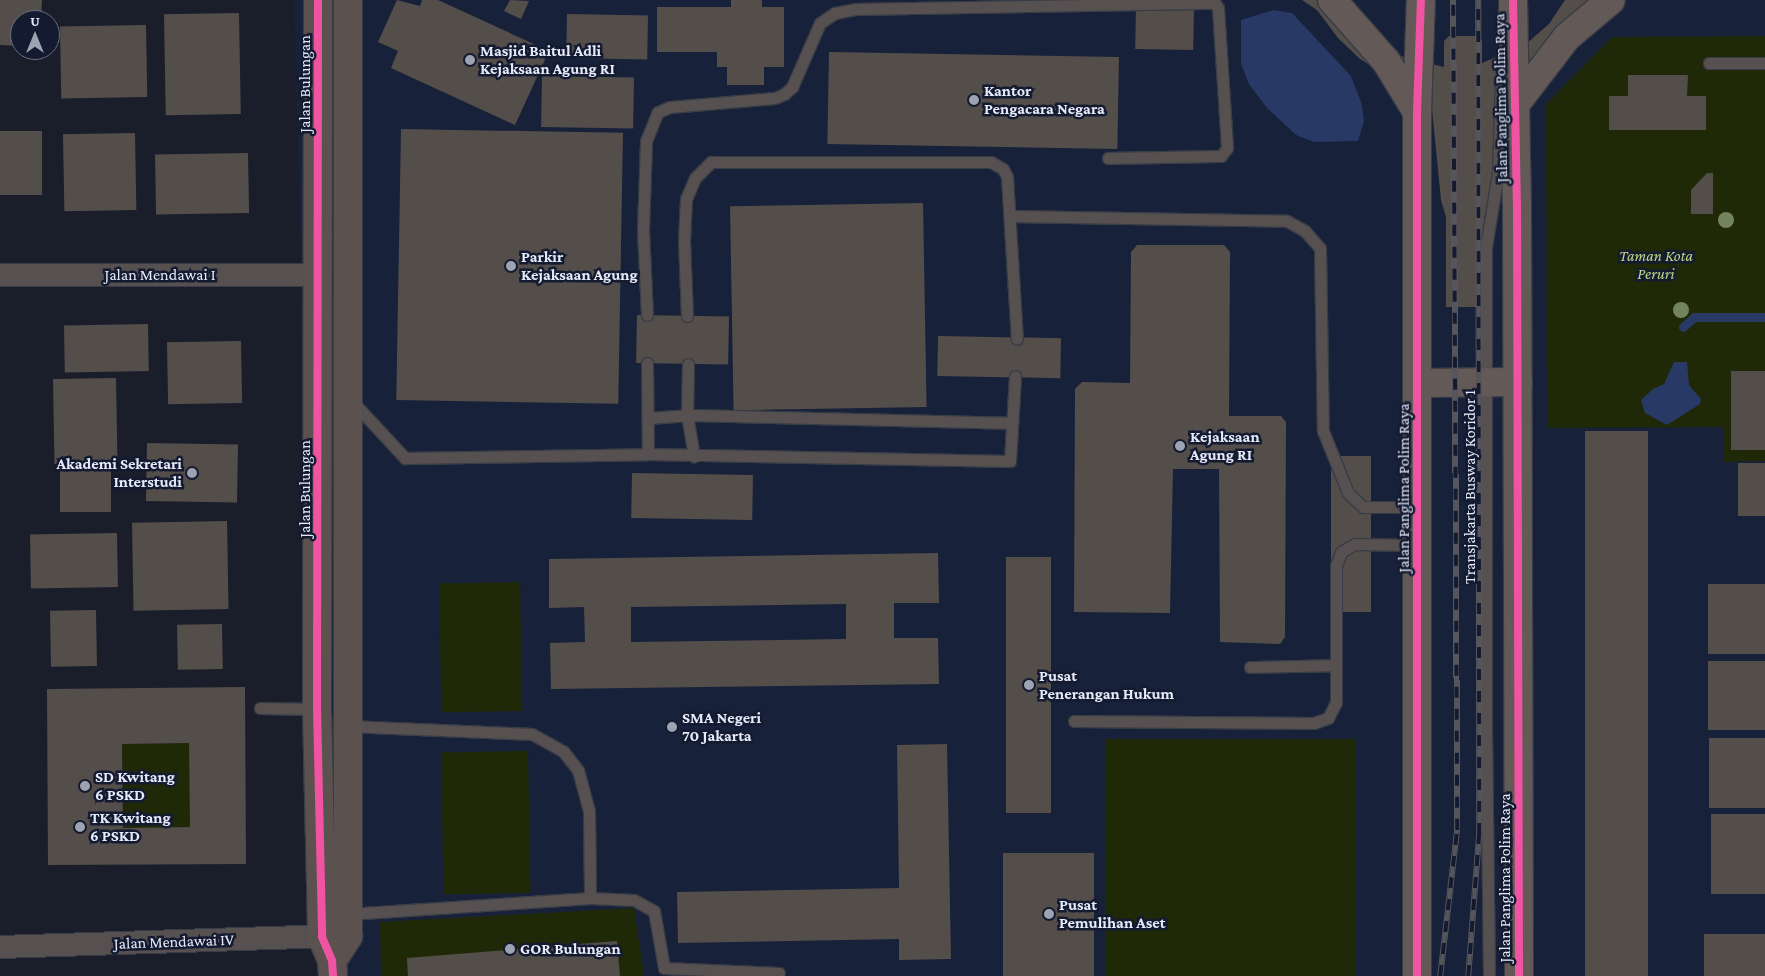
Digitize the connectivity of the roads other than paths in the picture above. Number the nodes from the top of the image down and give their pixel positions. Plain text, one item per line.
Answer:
1 (318, 0) edge
2 (348, 0) edge
3 (1332, 0) edge
4 (1421, 0) edge
5 (1611, 0) edge
6 (1507, 6) edge
7 (1710, 63) dead end
8 (1765, 63) edge
9 (1514, 106) junction
10 (1417, 112) junction
11 (1108, 158) dead end
12 (1011, 216) junction
13 (0, 274) edge
14 (320, 275) junction
15 (648, 315) dead end
16 (687, 316) dead end
17 (1018, 339) dead end
18 (647, 363) dead end
19 (688, 364) dead end
20 (1014, 376) dead end
21 (1518, 382) junction
22 (1418, 383) junction
23 (1486, 383) junction
24 (348, 398) junction
25 (687, 415) junction
26 (648, 418) junction
27 (1012, 423) junction
28 (648, 454) junction
29 (694, 456) junction
30 (1417, 507) junction
31 (1417, 545) junction
32 (1336, 665) junction
33 (1250, 667) dead end
34 (260, 708) dead end
35 (317, 709) junction
36 (1074, 721) dead end
37 (348, 726) junction
38 (590, 898) junction
39 (337, 945) edge
40 (0, 947) edge
41 (779, 973) dead end
42 (1417, 976) edge
43 (1490, 976) edge
44 (1519, 976) edge

1 - 14 street, Jalan Bulungan
2 - 24 street
3 - 10 main road
4 - 10 main road, Jalan Panglima Polim Raya
5 - 9 main road
6 - 9 main road, Jalan Panglima Polim Raya
6 - 23 lane, Transjakarta Busway Koridor 1
7 - 8 lane
9 - 21 main road, Jalan Panglima Polim Raya
10 - 22 main road, Jalan Panglima Polim Raya
11 - 15 lane
12 - 16 lane
12 - 17 lane
12 - 30 lane
13 - 14 street, Jalan Mendawai I
14 - 35 street, Jalan Bulungan
18 - 26 lane
19 - 25 lane
20 - 27 lane
21 - 23 main road
21 - 44 main road, Jalan Panglima Polim Raya
22 - 23 main road
22 - 30 main road, Jalan Panglima Polim Raya
23 - 43 lane, Transjakarta Busway Koridor 1
24 - 28 lane
24 - 37 street
25 - 26 lane
25 - 27 lane
25 - 29 lane
26 - 28 lane
27 - 29 lane
28 - 29 lane
30 - 31 main road, Jalan Panglima Polim Raya
31 - 32 lane
31 - 42 main road, Jalan Panglima Polim Raya
32 - 33 lane
32 - 36 lane
34 - 35 lane
35 - 39 street, Jalan Bulungan
37 - 38 lane
37 - 39 street
38 - 39 lane
38 - 41 lane
39 - 40 street, Jalan Mendawai IV

